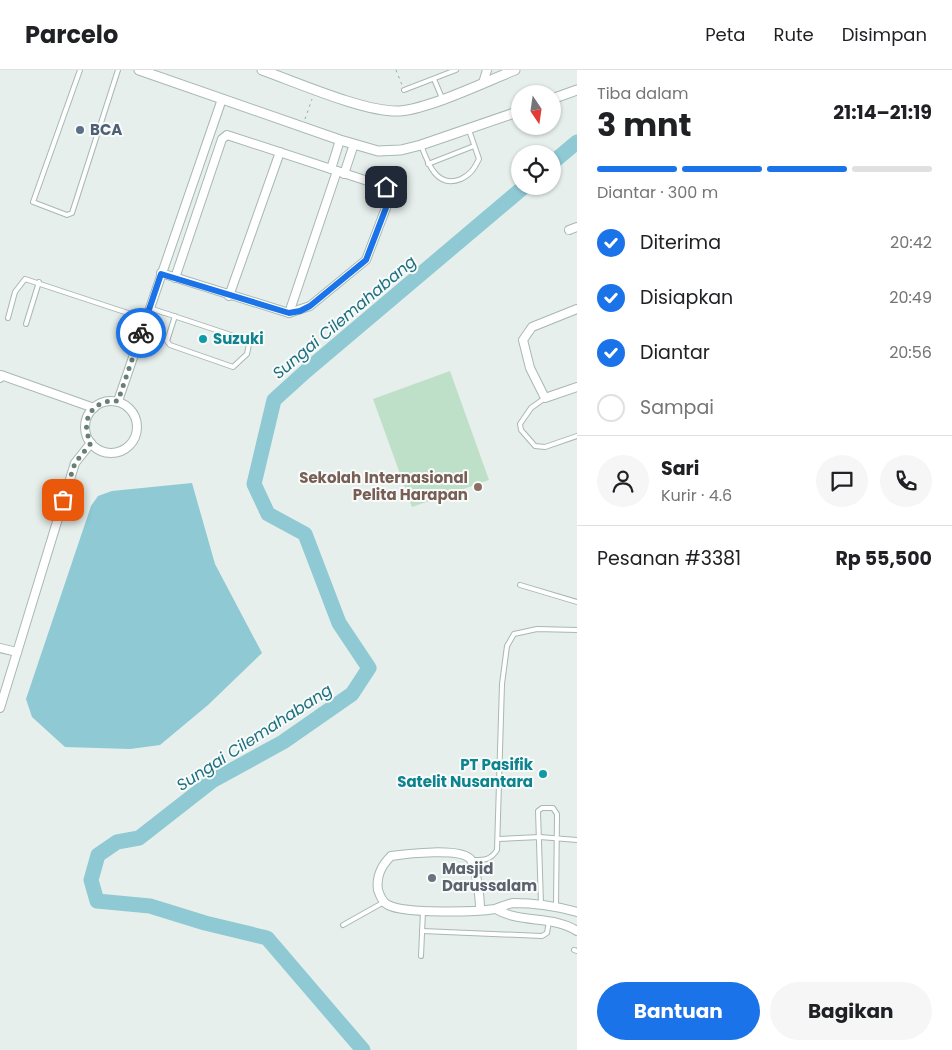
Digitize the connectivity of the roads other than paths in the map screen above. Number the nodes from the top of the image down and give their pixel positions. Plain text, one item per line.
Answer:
1 (80, 70) edge
2 (118, 70) edge
3 (139, 70) edge
4 (456, 70) edge
5 (487, 70) edge
6 (516, 70) edge
7 (267, 71) edge
8 (434, 79) junction
9 (482, 83) junction
10 (404, 90) road end
11 (576, 90) edge
12 (561, 96) edge
13 (442, 98) junction
14 (222, 99) junction
15 (511, 114) edge
16 (469, 130) junction
17 (340, 140) junction
18 (354, 144) junction
19 (421, 145) junction
20 (474, 146) junction
21 (280, 152) junction
22 (428, 164) junction
23 (337, 171) junction
24 (161, 274) junction
25 (174, 278) junction
26 (39, 282) junction
27 (229, 296) junction
28 (150, 308) junction
29 (577, 308) edge
30 (289, 313) junction
31 (175, 316) junction
32 (8, 318) dead end
33 (146, 319) junction
34 (26, 324) dead end
35 (0, 376) edge
36 (577, 387) edge
37 (545, 398) junction
38 (118, 401) junction
39 (94, 408) junction
40 (577, 436) edge
41 (91, 443) junction
42 (520, 585) dead end
43 (577, 602) edge
44 (577, 630) edge
45 (0, 648) edge
46 (16, 652) junction
47 (0, 708) edge
48 (540, 838) junction
49 (498, 839) junction
50 (557, 839) junction
51 (577, 840) edge
52 (471, 860) junction
53 (384, 902) junction
54 (541, 905) junction
55 (556, 906) junction
56 (496, 909) junction
57 (480, 910) junction
58 (423, 911) junction
59 (577, 912) edge
60 (549, 922) junction
61 (343, 924) dead end
62 (577, 931) edge
63 (422, 932) junction
64 (421, 956) dead end

1 - 2 lane
3 - 14 street
4 - 8 lane
5 - 9 street
6 - 9 street
7 - 13 street
8 - 10 lane
8 - 13 lane
9 - 13 street
11 - 12 street
14 - 17 street
14 - 24 street
15 - 16 street
16 - 19 street
16 - 20 lane
17 - 18 street
17 - 23 street
18 - 19 street
18 - 23 street
19 - 22 lane
20 - 22 lane
20 - 22 lane
21 - 23 street
21 - 25 street
21 - 27 street
23 - 30 street
23 - 30 street
24 - 25 street
24 - 28 street
25 - 27 street
26 - 32 lane
26 - 33 lane
26 - 34 lane
27 - 30 street
28 - 31 lane
28 - 33 street
29 - 37 street
31 - 31 lane
33 - 38 street
35 - 39 street
36 - 37 street
37 - 40 lane
38 - 39 street
38 - 41 street
39 - 41 street
41 - 46 street
42 - 43 lane
44 - 49 lane
45 - 46 street
46 - 47 street
48 - 49 lane
48 - 50 lane
48 - 50 lane
48 - 54 lane
49 - 52 lane
50 - 51 lane
50 - 55 lane
52 - 53 street
52 - 57 street
53 - 58 street
53 - 61 lane
54 - 55 street
54 - 56 street
55 - 59 street
56 - 57 street
56 - 60 street
57 - 58 street
58 - 63 lane
60 - 62 street
60 - 63 lane
63 - 64 lane

